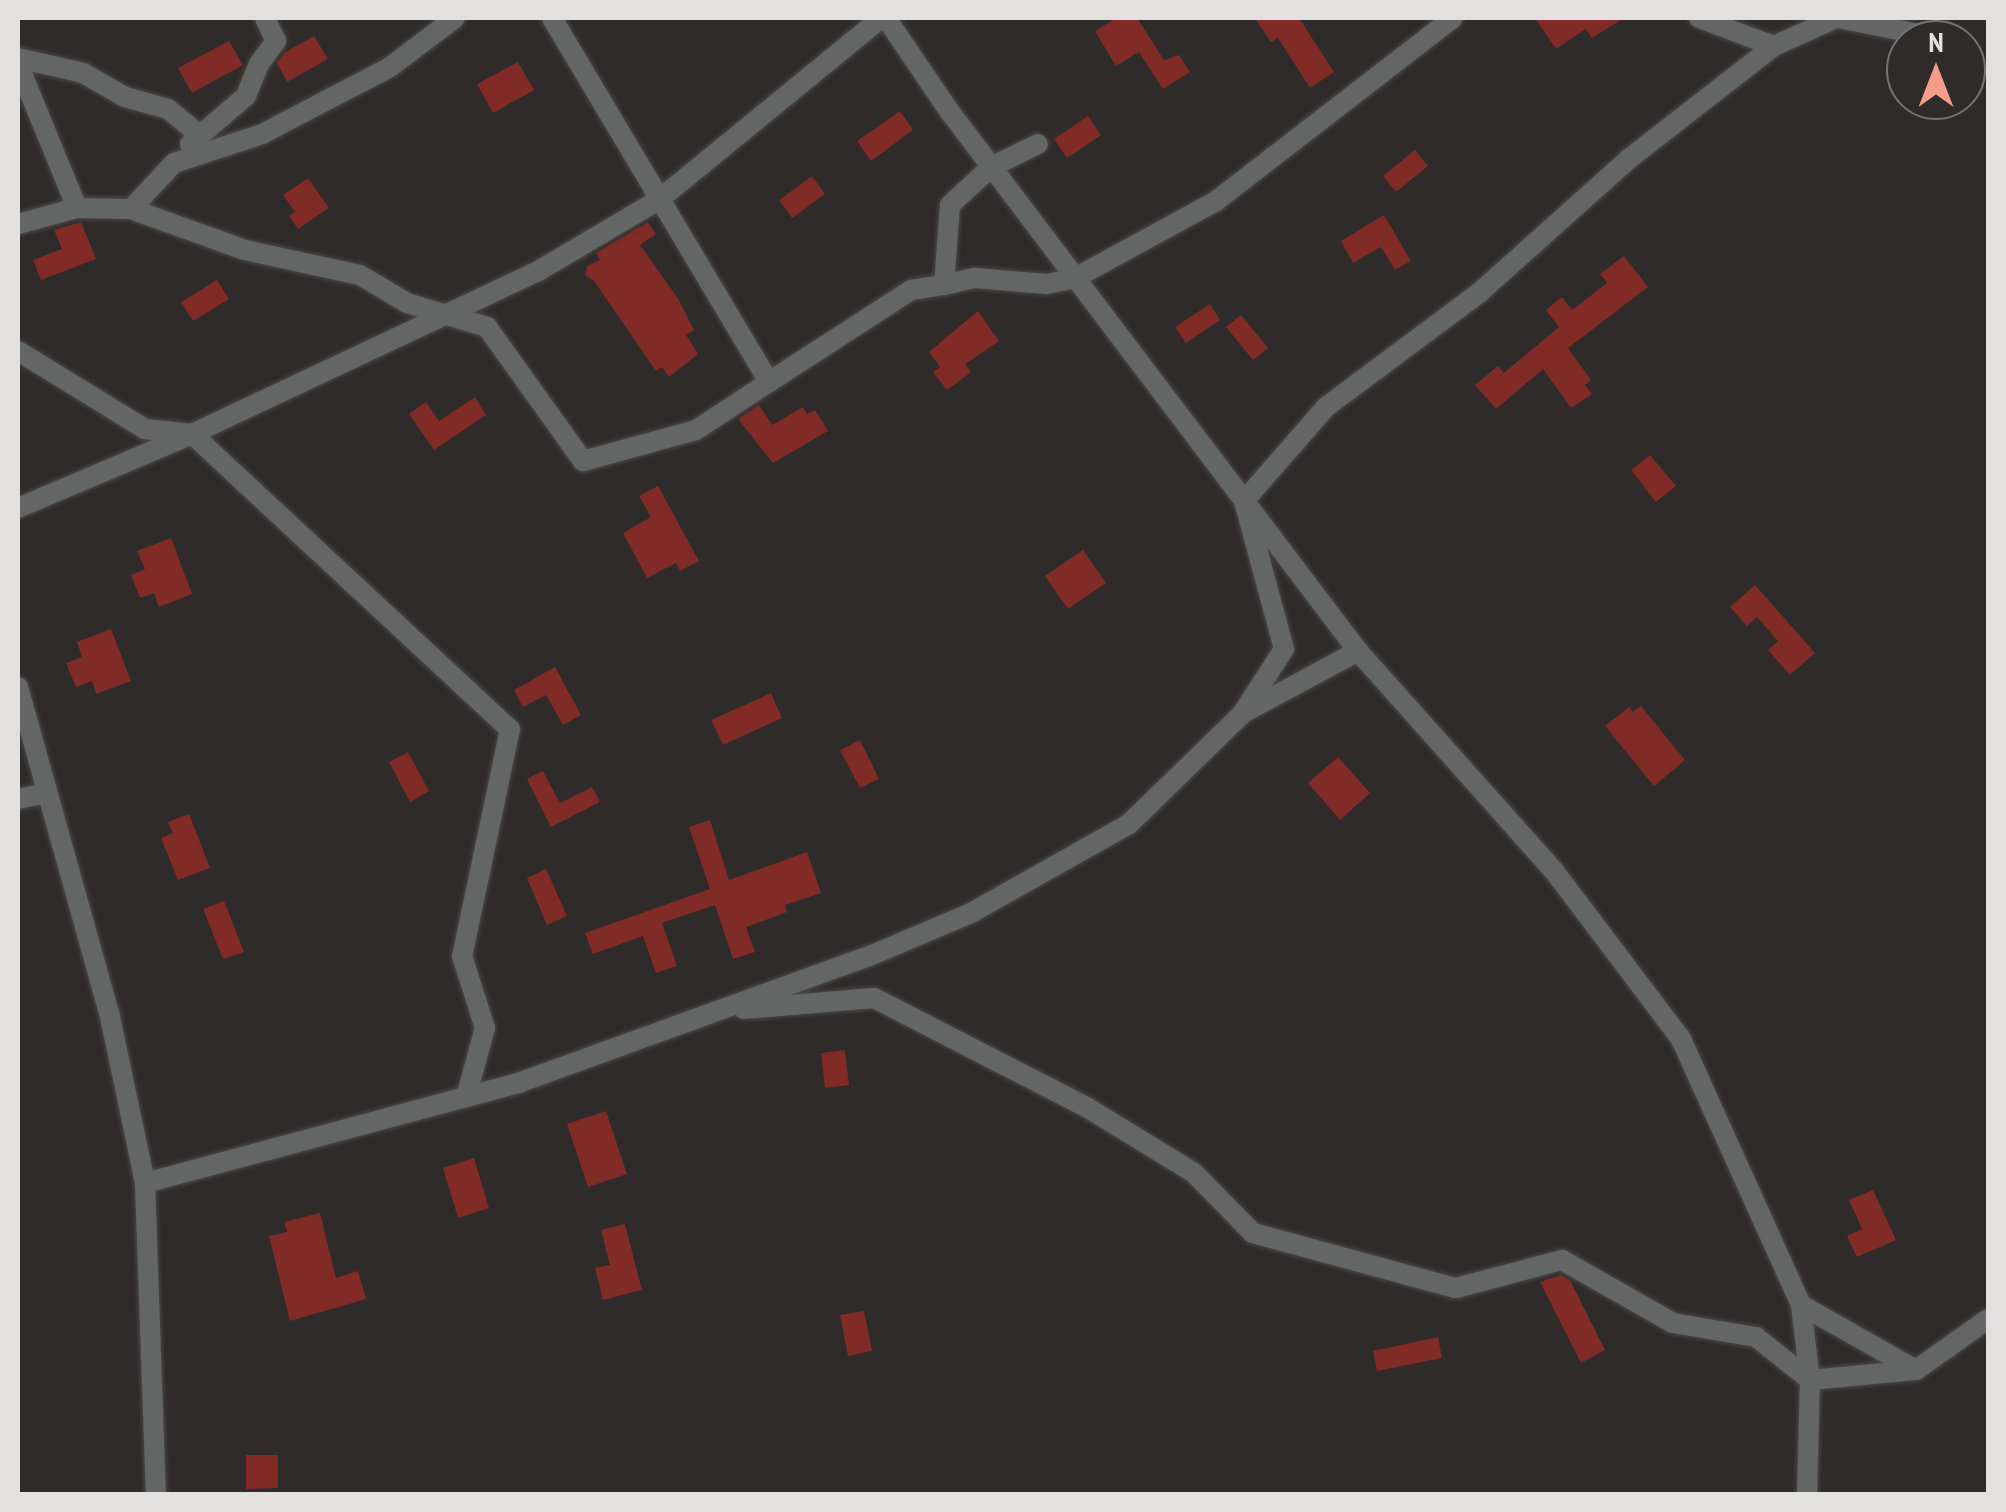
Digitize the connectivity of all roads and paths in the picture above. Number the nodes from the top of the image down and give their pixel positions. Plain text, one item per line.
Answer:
1 (264, 18) edge
2 (455, 18) edge
3 (552, 18) edge
4 (884, 18) edge
5 (1453, 18) edge
6 (1699, 18) edge
7 (1838, 18) edge
8 (1886, 28) edge
9 (1774, 46) junction
10 (18, 61) edge
11 (199, 134) junction
12 (1038, 144) dead end
13 (174, 163) junction
14 (991, 167) junction
15 (660, 200) junction
16 (77, 208) junction
17 (131, 209) junction
18 (18, 224) edge
19 (1075, 278) junction
20 (944, 284) junction
21 (453, 314) junction
22 (18, 352) edge
23 (769, 382) junction
24 (192, 434) junction
25 (1244, 500) junction
26 (18, 508) edge
27 (1358, 650) junction
28 (18, 687) edge
29 (1243, 713) junction
30 (46, 793) junction
31 (18, 800) edge
32 (716, 1011) junction
33 (466, 1097) junction
34 (145, 1183) junction
35 (1801, 1305) junction
36 (1988, 1319) edge
37 (1916, 1370) junction
38 (1810, 1380) junction
39 (156, 1494) edge
40 (1808, 1494) edge

1 - 11 street
2 - 13 street
3 - 15 street
4 - 14 street
4 - 15 street
5 - 19 street
6 - 9 street
7 - 8 street
7 - 9 street
9 - 25 street
10 - 11 street
10 - 16 street
11 - 13 street
12 - 14 street
13 - 17 street
14 - 19 street
14 - 20 street
15 - 21 street
15 - 23 street
16 - 17 street
16 - 18 street
17 - 21 street
19 - 20 street
19 - 25 street
20 - 23 street
21 - 23 street
21 - 24 street
22 - 24 street
24 - 26 street
24 - 33 street
25 - 27 street
25 - 29 street
27 - 29 street
27 - 35 street
28 - 30 street
29 - 32 street
30 - 31 street
30 - 34 street
32 - 33 street
32 - 38 street
33 - 34 street
34 - 39 street
35 - 37 street
35 - 38 street
36 - 37 street
37 - 38 street
38 - 40 street

